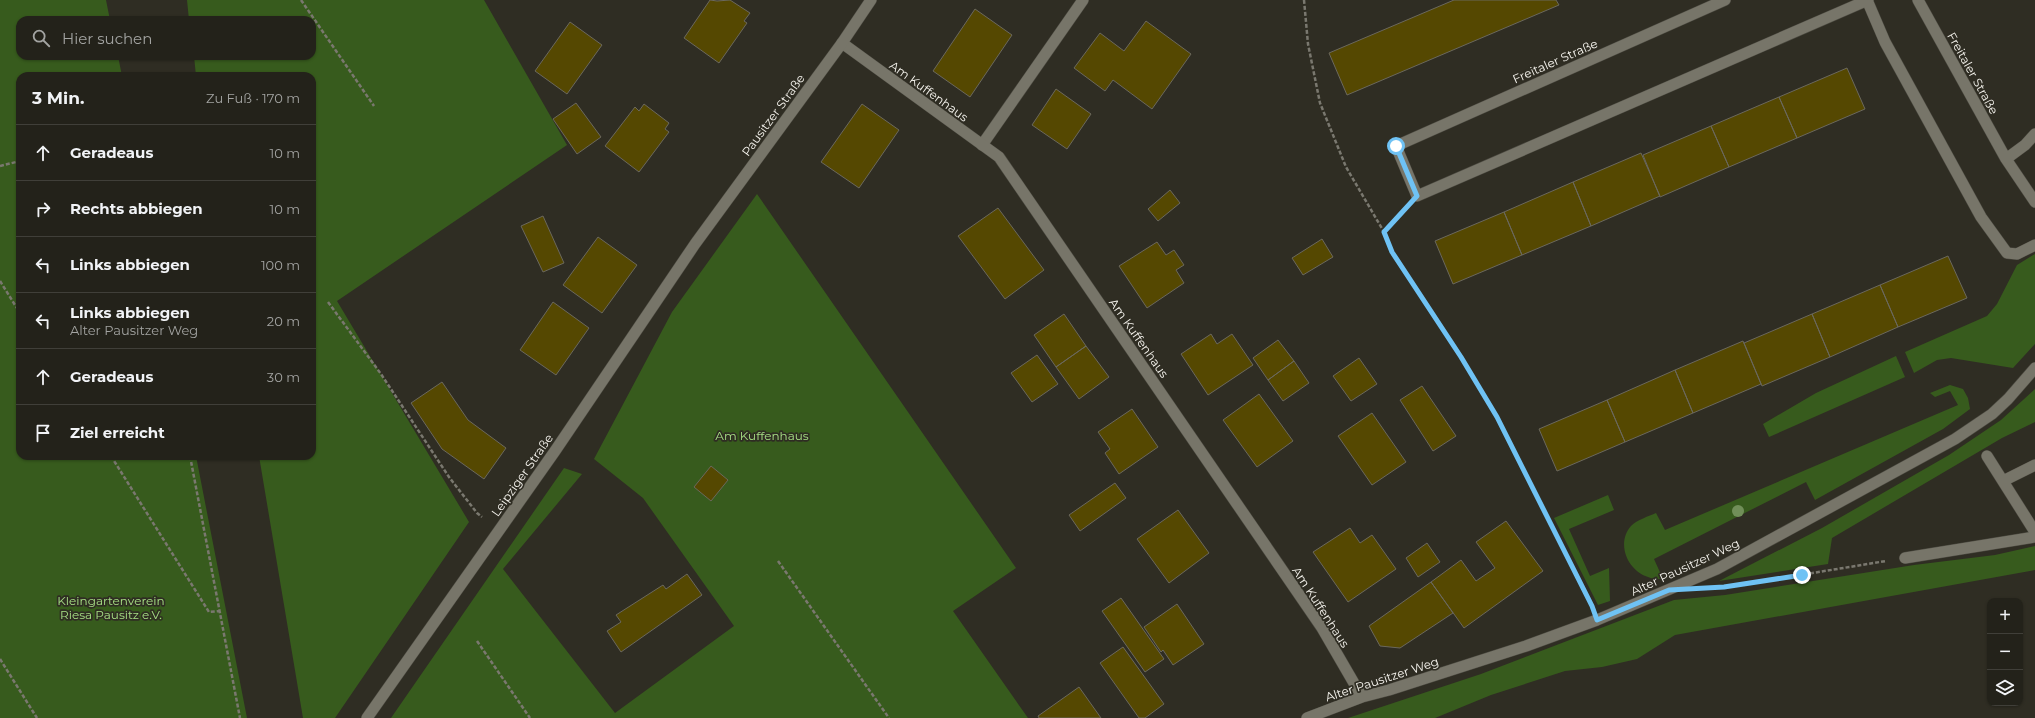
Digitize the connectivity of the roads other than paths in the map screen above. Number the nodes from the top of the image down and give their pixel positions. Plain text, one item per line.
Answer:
1 (871, 0) edge
2 (1083, 0) edge
3 (1725, 0) edge
4 (1867, 0) edge
5 (1918, 0) edge
6 (842, 43) junction
7 (2035, 134) edge
8 (982, 145) junction
9 (2006, 159) junction
10 (2035, 202) edge
11 (695, 244) joint
12 (2035, 245) edge
13 (2035, 368) edge
14 (1986, 456) dead end
15 (2035, 465) edge
16 (2003, 481) junction
17 (2035, 532) edge
18 (2035, 537) edge
19 (1905, 558) road end
20 (1362, 697) junction
21 (367, 718) edge
22 (1307, 718) edge

1 - 6 street, Pausitzer Straße
2 - 8 street
3 - 4 street, Freitaler Straße
4 - 12 street
5 - 9 street, Freitaler Straße
6 - 8 street, Am Kuffenhaus
6 - 11 street, Pausitzer Straße
7 - 9 street
8 - 20 street, Am Kuffenhaus
9 - 10 street, Freitaler Straße
11 - 21 street, Leipziger Straße
13 - 20 street, Alter Pausitzer Weg
14 - 16 street
15 - 16 street
16 - 17 street
18 - 19 street
20 - 22 street, Alter Pausitzer Weg

